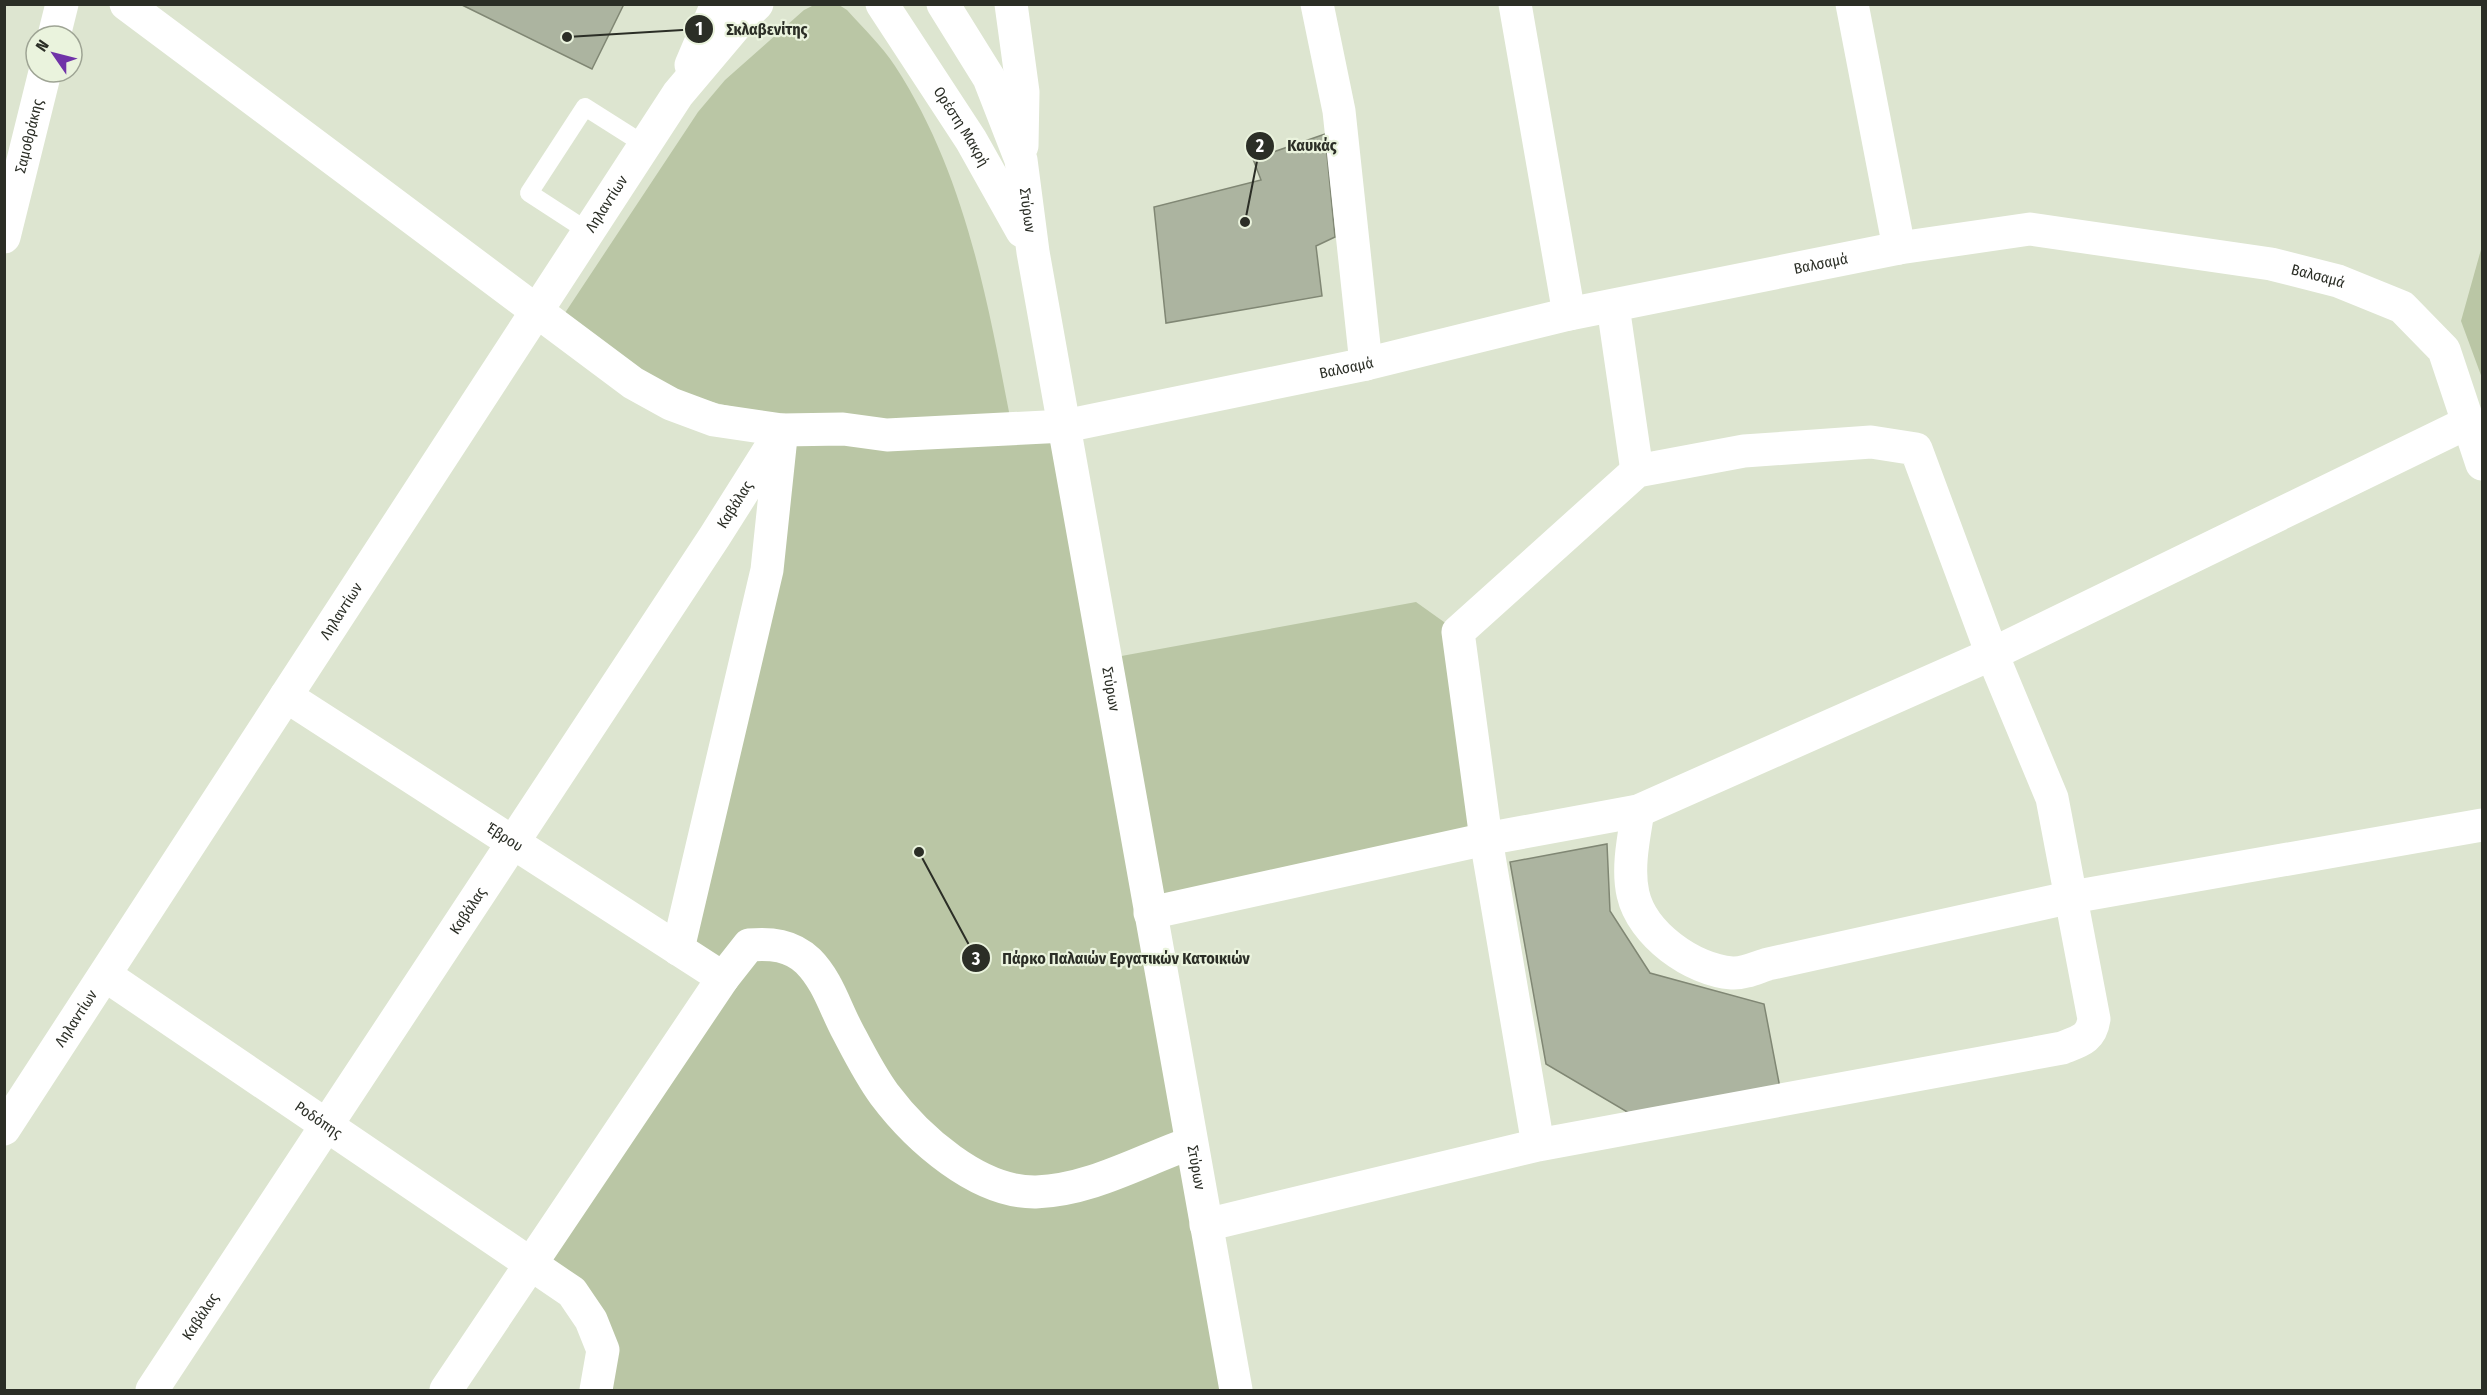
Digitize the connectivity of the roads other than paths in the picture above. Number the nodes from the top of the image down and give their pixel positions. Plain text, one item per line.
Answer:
1 (62, 4) edge
2 (717, 4) edge
3 (943, 4) edge
4 (1011, 4) edge
5 (1317, 4) edge
6 (1515, 4) edge
7 (1852, 4) edge
8 (130, 5) edge
9 (882, 5) edge
10 (753, 7) edge
11 (57, 24) edge
12 (42, 84) edge
13 (678, 94) junction
14 (645, 145) junction
15 (1021, 160) junction
16 (588, 232) junction
17 (4, 237) edge
18 (1899, 248) junction
19 (1033, 252) junction
20 (1613, 306) junction
21 (536, 312) junction
22 (1569, 314) junction
23 (1366, 364) junction
24 (2469, 422) junction
25 (1065, 426) junction
26 (782, 430) junction
27 (2482, 464) edge
28 (1638, 471) junction
29 (1992, 654) junction
30 (286, 696) junction
31 (1638, 811) junction
32 (2482, 825) edge
33 (1486, 839) junction
34 (513, 843) junction
35 (2072, 897) junction
36 (1150, 913) junction
37 (678, 949) junction
38 (105, 975) junction
39 (723, 978) junction
40 (327, 1124) junction
41 (4, 1129) edge
42 (1191, 1143) junction
43 (1539, 1145) junction
44 (1206, 1226) junction
45 (533, 1264) junction
46 (152, 1390) edge
47 (446, 1390) edge
48 (596, 1390) edge
49 (1236, 1390) edge

1 - 11 street
2 - 13 street, Ληλαντίων
3 - 15 street, Στύρων
4 - 15 street
5 - 23 street
6 - 22 street
7 - 18 street
8 - 21 street, Βαλσαμά
9 - 19 street, Ορέστη Μακρή
10 - 13 street, Ληλαντίων
12 - 17 street, Σαμοθράκης
13 - 14 street, Ληλαντίων
14 - 16 street, Ληλαντίων
14 - 16 lane
15 - 19 street, Στύρων
16 - 21 street, Ληλαντίων
18 - 20 street, Βαλσαμά
18 - 24 street, Βαλσαμά
19 - 25 street, Στύρων
20 - 22 street, Βαλσαμά
20 - 28 street
21 - 26 street, Βαλσαμά
21 - 30 street, Ληλαντίων
22 - 23 street, Βαλσαμά
23 - 25 street, Βαλσαμά
24 - 27 street, Βαλσαμά
24 - 29 street
25 - 26 street, Βαλσαμά
25 - 36 street, Στύρων
26 - 34 street, Καβάλας
26 - 37 street
28 - 29 street
28 - 33 street
29 - 31 street
29 - 35 street
30 - 34 street, Έβρου
30 - 38 street, Ληλαντίων
31 - 33 street
31 - 35 street
32 - 35 street
33 - 36 street
33 - 43 street
34 - 37 street, Έβρου
34 - 40 street, Καβάλας
35 - 43 street
36 - 42 street, Στύρων
37 - 39 street, Έβρου
38 - 40 street, Ροδόπης
38 - 41 street, Ληλαντίων
39 - 42 street
39 - 45 street
40 - 45 street, Ροδόπης
40 - 46 street, Καβάλας
42 - 44 street, Στύρων
43 - 44 street
44 - 49 street, Στύρων
45 - 47 street
45 - 48 street, Ροδόπης

